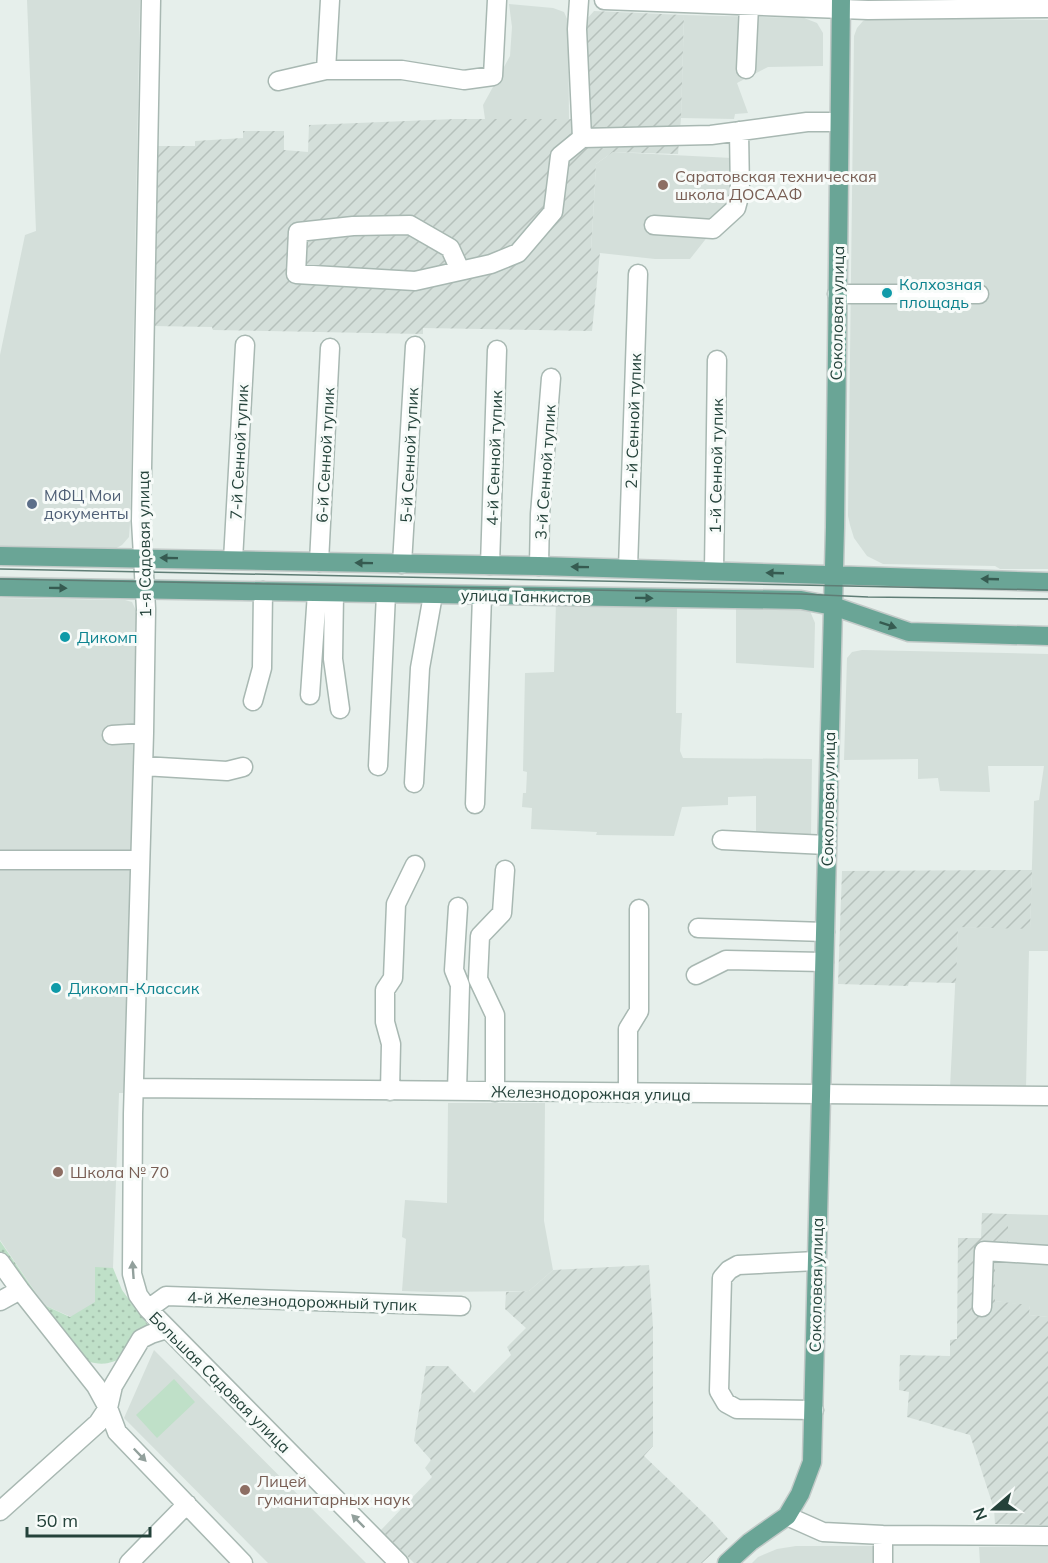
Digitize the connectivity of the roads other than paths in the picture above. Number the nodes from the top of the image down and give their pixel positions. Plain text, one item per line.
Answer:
1 (152, 0) edge
2 (330, 0) edge
3 (497, 0) edge
4 (579, 0) edge
5 (604, 0) edge
6 (651, 1) edge
7 (712, 3) edge
8 (841, 4) edge
9 (1019, 4) edge
10 (749, 6) junction
11 (1048, 8) edge
12 (746, 69) dead end
13 (326, 70) junction
14 (278, 81) dead end
15 (839, 123) junction
16 (739, 131) junction
17 (582, 138) junction
18 (654, 225) dead end
19 (460, 270) junction
20 (638, 274) dead end
21 (837, 294) junction
22 (979, 294) dead end
23 (245, 345) dead end
24 (415, 346) dead end
25 (330, 348) dead end
26 (497, 350) dead end
27 (717, 360) dead end
28 (551, 378) dead end
29 (0, 556) edge
30 (143, 558) junction
31 (233, 560) junction
32 (319, 562) junction
33 (402, 564) junction
34 (490, 565) junction
35 (539, 566) junction
36 (628, 568) junction
37 (714, 571) junction
38 (833, 574) junction
39 (1048, 582) edge
40 (0, 587) edge
41 (144, 590) junction
42 (263, 591) junction
43 (325, 593) junction
44 (386, 594) junction
45 (433, 595) junction
46 (482, 596) junction
47 (833, 606) junction
48 (1048, 636) edge
49 (310, 694) dead end
50 (253, 701) dead end
51 (340, 709) dead end
52 (144, 733) junction
53 (112, 735) dead end
54 (143, 766) junction
55 (378, 766) dead end
56 (243, 767) dead end
57 (414, 783) dead end
58 (475, 804) dead end
59 (722, 840) dead end
60 (827, 845) junction
61 (0, 860) edge
62 (140, 860) junction
63 (415, 865) dead end
64 (505, 870) dead end
65 (458, 907) dead end
66 (639, 909) dead end
67 (698, 928) dead end
68 (825, 932) junction
69 (824, 962) junction
70 (696, 975) dead end
71 (134, 1088) junction
72 (390, 1091) junction
73 (457, 1092) junction
74 (495, 1092) junction
75 (628, 1093) junction
76 (821, 1095) junction
77 (1048, 1096) edge
78 (1048, 1255) edge
79 (816, 1261) junction
80 (0, 1262) edge
81 (20, 1290) junction
82 (0, 1301) edge
83 (461, 1306) dead end
84 (982, 1307) dead end
85 (148, 1309) junction
86 (167, 1329) junction
87 (108, 1408) junction
88 (814, 1410) junction
89 (187, 1504) junction
90 (0, 1511) edge
91 (787, 1516) junction
92 (884, 1535) junction
93 (1048, 1536) edge
94 (129, 1563) edge
95 (243, 1563) edge
96 (399, 1563) edge
97 (727, 1563) edge
98 (883, 1563) edge

1 - 30 street, 1-я Садовая улица
2 - 13 street
3 - 13 street
4 - 17 street
5 - 6 street
6 - 7 street
7 - 10 street
8 - 9 street
8 - 10 street
8 - 15 main road, Соколовая улица
9 - 11 street
10 - 12 street
13 - 14 street
15 - 16 street
15 - 21 main road, Соколовая улица
16 - 17 street
16 - 18 street
17 - 19 street
19 - 19 street
20 - 36 street, 2-й Сенной тупик
21 - 22 street
21 - 38 main road, Соколовая улица
23 - 31 street, 7-й Сенной тупик
24 - 33 street, 5-й Сенной тупик
25 - 32 street, 6-й Сенной тупик
26 - 34 street, 4-й Сенной тупик
27 - 37 street, 1-й Сенной тупик
28 - 35 street, 3-й Сенной тупик
29 - 30 main road, улица Танкистов
31 -> 30 main road, улица Танкистов
30 - 41 street, 1-я Садовая улица
31 - 32 main road, улица Танкистов
33 -> 32 main road, улица Танкистов
33 - 34 main road, улица Танкистов
34 - 35 main road, улица Танкистов
36 -> 35 main road, улица Танкистов
36 - 37 main road, улица Танкистов
38 -> 37 main road, улица Танкистов
39 -> 38 main road, улица Танкистов
38 - 47 main road, Соколовая улица
40 -> 41 main road, улица Танкистов
41 - 42 main road, улица Танкистов
41 - 52 street, 1-я Садовая улица
42 - 43 main road, улица Танкистов
42 - 50 street
43 - 44 main road, улица Танкистов
43 - 49 street
43 - 51 street
44 - 45 main road, улица Танкистов
44 - 55 street
45 - 46 main road, улица Танкистов
45 - 57 street
46 -> 47 main road, улица Танкистов
46 - 58 street
47 -> 48 main road, улица Танкистов
47 - 60 main road, Соколовая улица
52 - 53 street
52 - 54 street, 1-я Садовая улица
54 - 56 street
54 - 62 street, 1-я Садовая улица
59 - 60 street
60 - 68 main road, Соколовая улица
61 - 62 street
62 - 71 street, 1-я Садовая улица
63 - 72 street
64 - 74 street
65 - 73 street
66 - 75 street
67 - 68 street
68 - 69 main road, Соколовая улица
69 - 70 street
69 - 76 main road, Соколовая улица
71 - 72 street, Железнодорожная улица
85 -> 71 street, Большая Садовая улица
72 - 73 street, Железнодорожная улица
73 - 74 street, Железнодорожная улица
74 - 75 street, Железнодорожная улица
75 - 76 street, Железнодорожная улица
76 - 77 street, Железнодорожная улица
76 - 79 main road, Соколовая улица
78 - 84 street
79 - 88 main road, Соколовая улица
79 - 88 street
80 - 81 street
81 - 82 street
81 - 87 street
83 - 85 street, 4-й Железнодорожный тупик
85 - 86 street, Большая Садовая улица
86 - 87 street
96 -> 86 street, Большая Садовая улица
87 -> 89 street
87 - 90 street
88 - 91 main road, Соколовая улица
89 - 94 street
89 - 95 street
91 - 92 street
91 - 97 main road, Соколовая улица
92 - 93 street
92 - 98 street

